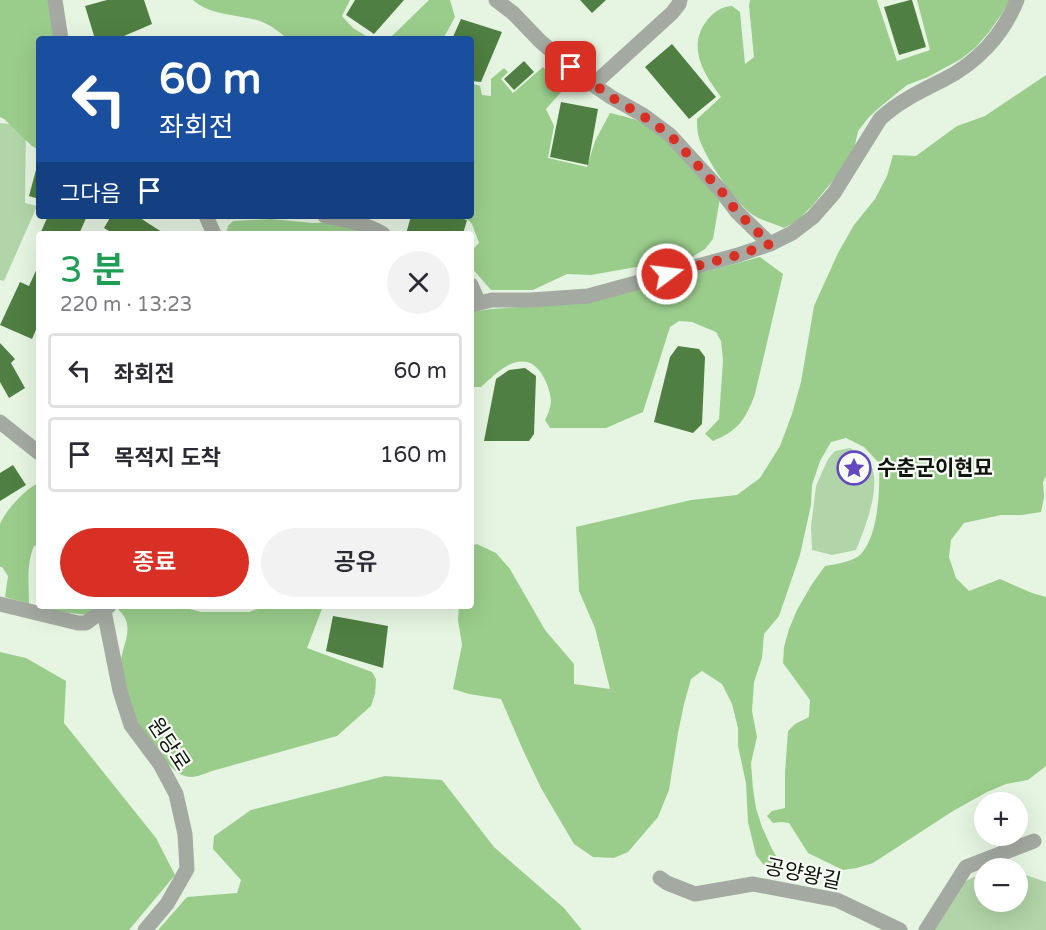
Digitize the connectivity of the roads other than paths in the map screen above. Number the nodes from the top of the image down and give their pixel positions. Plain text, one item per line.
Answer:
1 (56, 0) edge
2 (496, 0) edge
3 (680, 0) edge
4 (1017, 0) edge
5 (61, 36) edge
6 (594, 84) junction
7 (340, 219) edge
8 (377, 231) edge
9 (770, 244) junction
10 (475, 304) edge
11 (0, 422) edge
12 (36, 451) edge
13 (0, 604) edge
14 (104, 609) edge
15 (105, 609) edge
16 (1034, 842) dead end
17 (660, 878) dead end
18 (145, 930) edge
19 (900, 930) edge
20 (926, 930) edge

1 - 5 street
2 - 6 street
3 - 6 street
4 - 9 street
6 - 9 street
7 - 8 street
9 - 10 street
11 - 12 street
13 - 14 street
15 - 18 street, 원당로
16 - 20 street
17 - 19 street, 공양왕길

